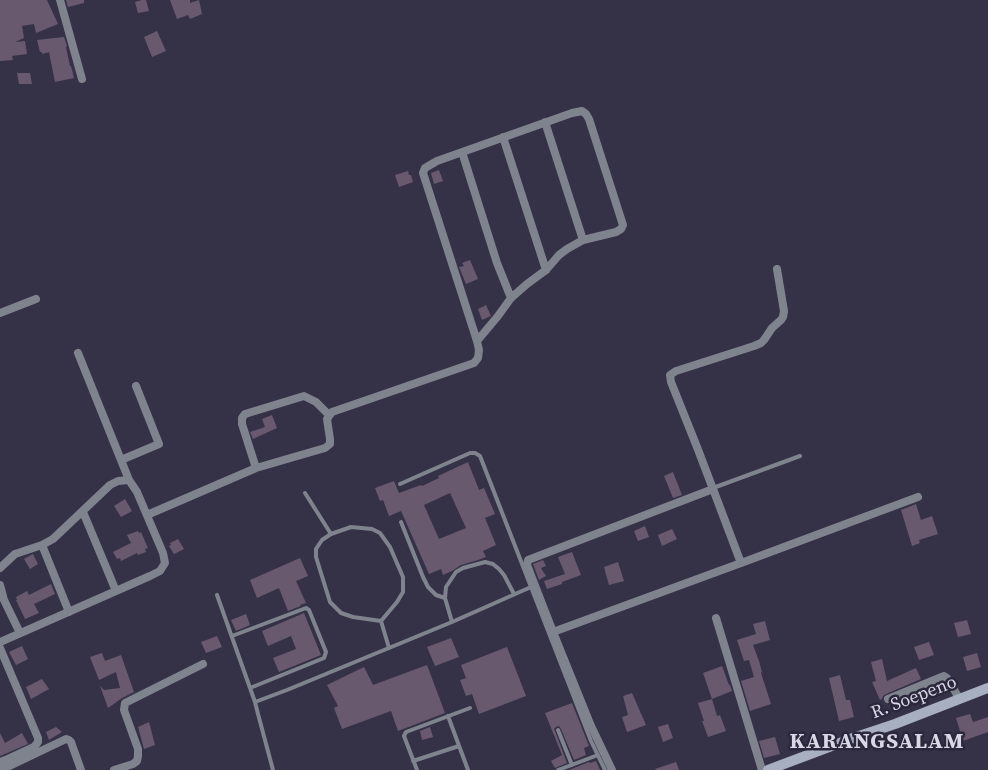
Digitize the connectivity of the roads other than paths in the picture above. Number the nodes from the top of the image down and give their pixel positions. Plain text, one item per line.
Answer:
1 (60, 0) edge
2 (82, 79) dead end
3 (545, 122) junction
4 (503, 137) junction
5 (462, 152) junction
6 (583, 240) junction
7 (546, 270) junction
8 (777, 270) dead end
9 (511, 298) junction
10 (36, 299) dead end
11 (0, 313) edge
12 (477, 341) junction
13 (78, 353) dead end
14 (136, 386) dead end
15 (329, 415) junction
16 (800, 456) dead end
17 (121, 460) junction
18 (256, 468) junction
19 (129, 480) junction
20 (400, 484) dead end
21 (713, 488) junction
22 (305, 493) dead end
23 (918, 497) dead end
24 (83, 512) junction
25 (147, 515) junction
26 (401, 522) dead end
27 (331, 534) junction
28 (42, 546) junction
29 (740, 564) junction
30 (0, 568) edge
31 (0, 585) edge
32 (531, 587) junction
33 (116, 591) junction
34 (514, 594) junction
35 (217, 595) dead end
36 (445, 598) junction
37 (69, 612) junction
38 (716, 618) dead end
39 (381, 621) junction
40 (452, 622) junction
41 (553, 632) junction
42 (20, 633) junction
43 (232, 636) junction
44 (0, 642) edge
45 (0, 648) edge
46 (389, 648) junction
47 (203, 664) dead end
48 (250, 688) junction
49 (988, 688) edge
50 (959, 698) junction
51 (888, 699) dead end
52 (255, 702) junction
53 (470, 708) dead end
54 (448, 716) junction
55 (558, 730) dead end
56 (459, 746) junction
57 (598, 755) junction
58 (413, 761) junction
59 (0, 762) edge
60 (572, 765) junction
61 (1, 770) edge
62 (81, 770) edge
63 (114, 770) edge
64 (273, 770) edge
65 (417, 770) edge
66 (468, 770) edge
67 (558, 770) edge
68 (605, 770) edge
69 (612, 770) edge
70 (762, 770) edge
71 (768, 770) edge

1 - 2 street
3 - 4 street
3 - 6 street
3 - 6 street
4 - 5 street
4 - 7 street
5 - 9 street
5 - 12 street
6 - 7 street
7 - 9 street
8 - 21 street
9 - 12 street
10 - 11 street
12 - 15 street
13 - 17 street
14 - 17 street
15 - 18 street
15 - 18 street
16 - 21 lane
17 - 19 street
18 - 25 street
19 - 24 street
19 - 25 street
20 - 32 lane
21 - 29 street
21 - 41 street
22 - 27 lane
23 - 29 street
24 - 28 street
24 - 33 street
25 - 33 street
26 - 36 lane
27 - 39 lane
27 - 39 lane
28 - 30 street
28 - 37 street
29 - 41 street
31 - 42 street
32 - 34 lane
32 - 57 lane
33 - 37 street
34 - 36 lane
34 - 40 lane
35 - 43 lane
36 - 40 lane
37 - 42 street
38 - 70 street
39 - 46 lane
40 - 46 lane
41 - 69 street
42 - 44 street
43 - 48 lane
43 - 48 lane
45 - 59 street
46 - 52 lane
47 - 63 street
48 - 52 lane
49 - 50 street, R. Soepeno
50 - 51 street
50 - 71 street, R. Soepeno
52 - 64 lane
53 - 54 lane
54 - 56 lane
54 - 58 lane
55 - 60 lane
56 - 58 lane
56 - 66 lane
57 - 60 lane
57 - 68 lane
58 - 65 lane
60 - 67 lane
61 - 62 street

